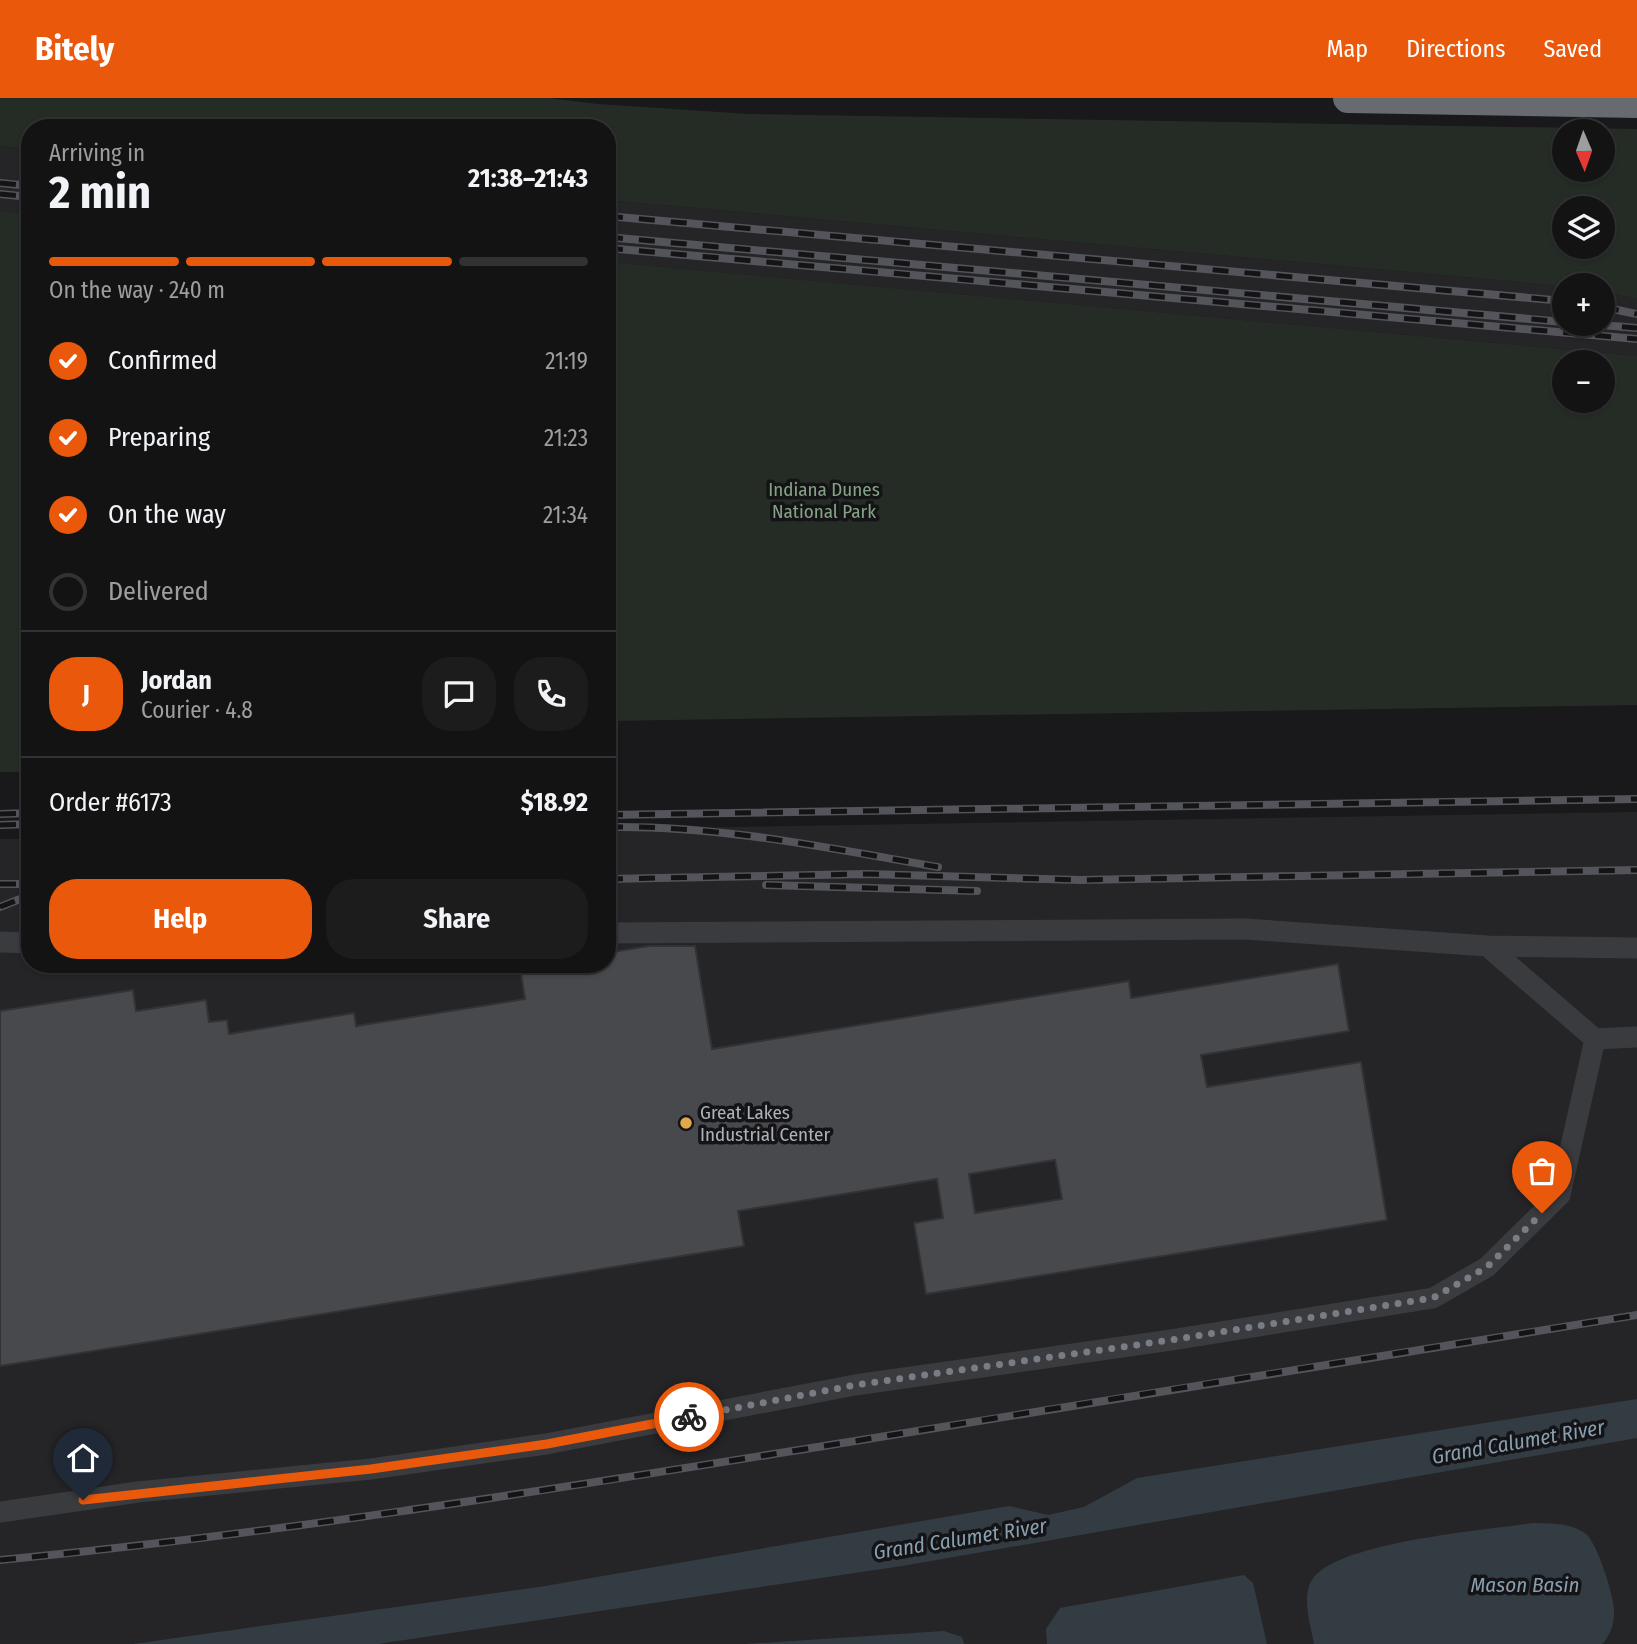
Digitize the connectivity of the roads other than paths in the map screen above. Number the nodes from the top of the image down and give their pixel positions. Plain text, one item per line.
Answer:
1 (1348, 98) edge
2 (1637, 103) edge
3 (616, 933) edge
4 (0, 942) edge
5 (21, 943) edge
6 (1487, 946) junction
7 (1637, 948) edge
8 (1637, 1037) edge
9 (1595, 1039) junction
10 (0, 1512) edge

1 - 2 highway
3 - 6 lane
4 - 5 lane
6 - 7 lane
6 - 9 lane
8 - 9 lane
9 - 10 lane

